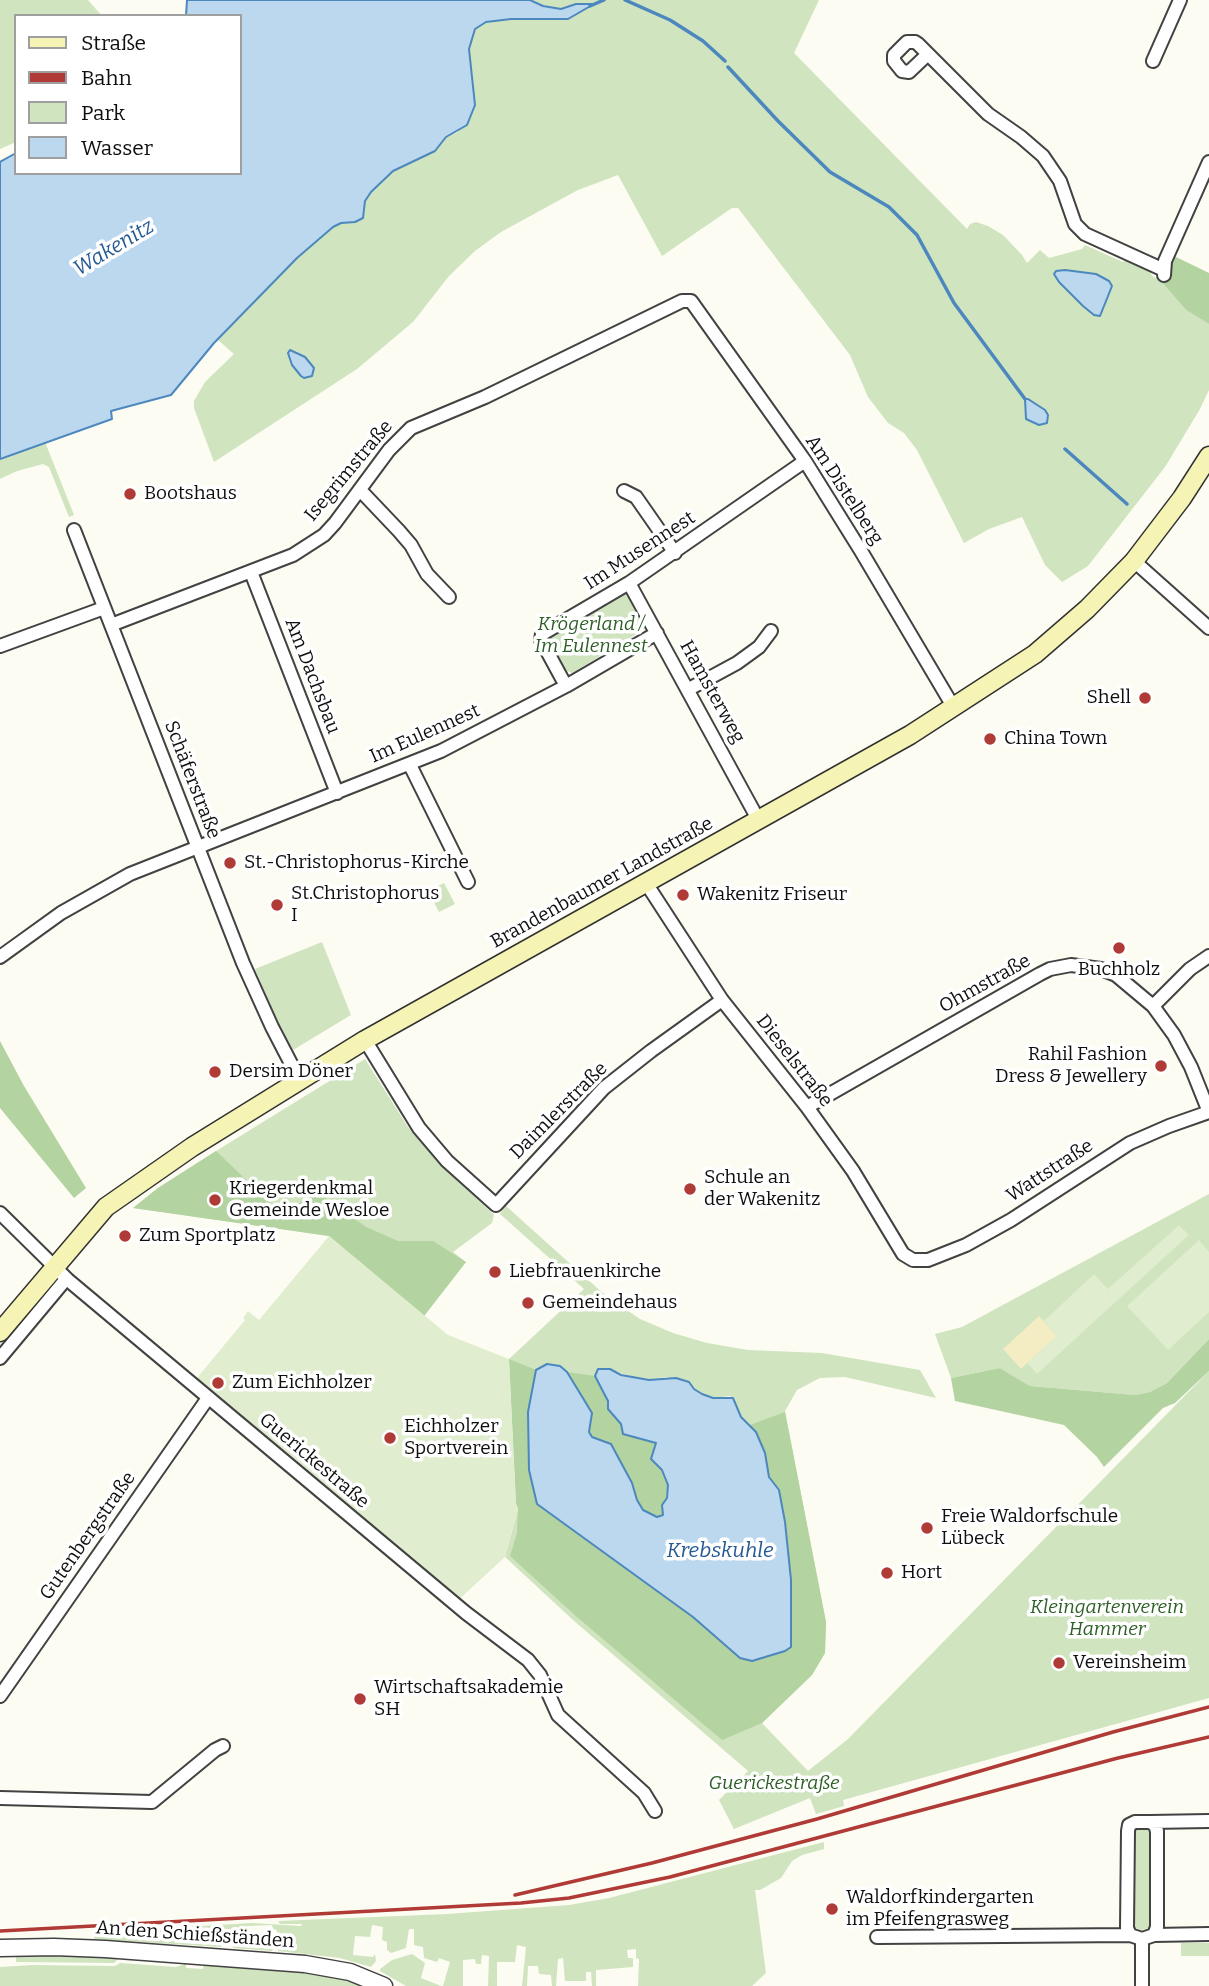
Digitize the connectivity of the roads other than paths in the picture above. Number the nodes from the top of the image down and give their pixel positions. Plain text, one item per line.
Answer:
1 (1180, 0) edge
2 (928, 54) dead end
3 (1153, 61) dead end
4 (1209, 162) edge
5 (691, 300) joint
6 (1209, 456) edge
7 (805, 461) junction
8 (361, 491) junction
9 (624, 491) dead end
10 (74, 530) dead end
11 (675, 553) junction
12 (1134, 561) junction
13 (251, 572) junction
14 (629, 583) junction
15 (449, 597) dead end
16 (104, 608) junction
17 (111, 625) junction
18 (1209, 628) edge
19 (771, 631) dead end
20 (657, 633) junction
21 (0, 646) edge
22 (566, 686) junction
23 (689, 689) junction
24 (954, 708) junction
25 (410, 765) junction
26 (337, 793) junction
27 (759, 821) junction
28 (197, 847) junction
29 (468, 882) dead end
30 (646, 883) junction
31 (1209, 956) edge
32 (0, 957) edge
33 (722, 1000) junction
34 (1153, 1006) junction
35 (365, 1040) junction
36 (299, 1079) junction
37 (807, 1107) junction
38 (1209, 1112) edge
39 (0, 1213) edge
40 (913, 1260) joint
41 (60, 1273) junction
42 (0, 1332) edge
43 (0, 1358) edge
44 (208, 1398) junction
45 (0, 1696) edge
46 (223, 1746) dead end
47 (0, 1798) edge
48 (655, 1811) dead end
49 (1209, 1821) edge
50 (1150, 1822) junction
51 (1209, 1934) edge
52 (1142, 1936) junction
53 (877, 1937) dead end
54 (0, 1948) edge
55 (384, 1986) edge
56 (1142, 1986) edge

1 - 3 street
2 - 4 street
5 - 7 street, Am Distelberg
5 - 8 street, Isegrimstraße
6 - 12 main road, Brandenbaumer Landstraße
7 - 11 street, Im Musennest
7 - 24 street, Am Distelberg
8 - 13 street, Isegrimstraße
8 - 15 street
9 - 11 street
10 - 16 street, Schäferstraße
11 - 14 street, Im Musennest
12 - 18 street
12 - 24 main road, Brandenbaumer Landstraße
13 - 17 street, Isegrimstraße
13 - 26 street, Am Dachsbau
14 - 20 street, Hamsterweg
14 - 22 street, Im Musennest
16 - 17 street, Schäferstraße
16 - 21 street
17 - 28 street, Schäferstraße
19 - 23 street
20 - 22 street, Im Eulennest
20 - 23 street, Hamsterweg
22 - 25 street, Im Eulennest
23 - 27 street, Hamsterweg
24 - 27 main road, Brandenbaumer Landstraße
25 - 26 street, Im Eulennest
25 - 29 street
26 - 28 street, Im Eulennest
27 - 30 main road, Brandenbaumer Landstraße
28 - 32 street, Im Eulennest
28 - 36 street, Schäferstraße
30 - 33 street, Dieselstraße
30 - 35 main road, Brandenbaumer Landstraße
31 - 34 street
33 - 35 street, Daimlerstraße
33 - 37 street, Dieselstraße
34 - 37 street, Ohmstraße
34 - 38 street, Ohmstraße
35 - 36 main road, Brandenbaumer Landstraße
36 - 41 main road, Brandenbaumer Landstraße
37 - 40 street, Dieselstraße
38 - 40 street, Wattstraße
39 - 41 street, Guerickestraße
41 - 42 main road, Brandenbaumer Landstraße
41 - 43 street, Brandenbaumer Landstraße
41 - 44 street, Guerickestraße
44 - 45 street, Gutenbergstraße
44 - 48 street, Guerickestraße
46 - 47 street
49 - 50 street
50 - 52 street
50 - 52 street
51 - 52 street
52 - 53 street
52 - 56 street
54 - 55 street, An den Schießständen

